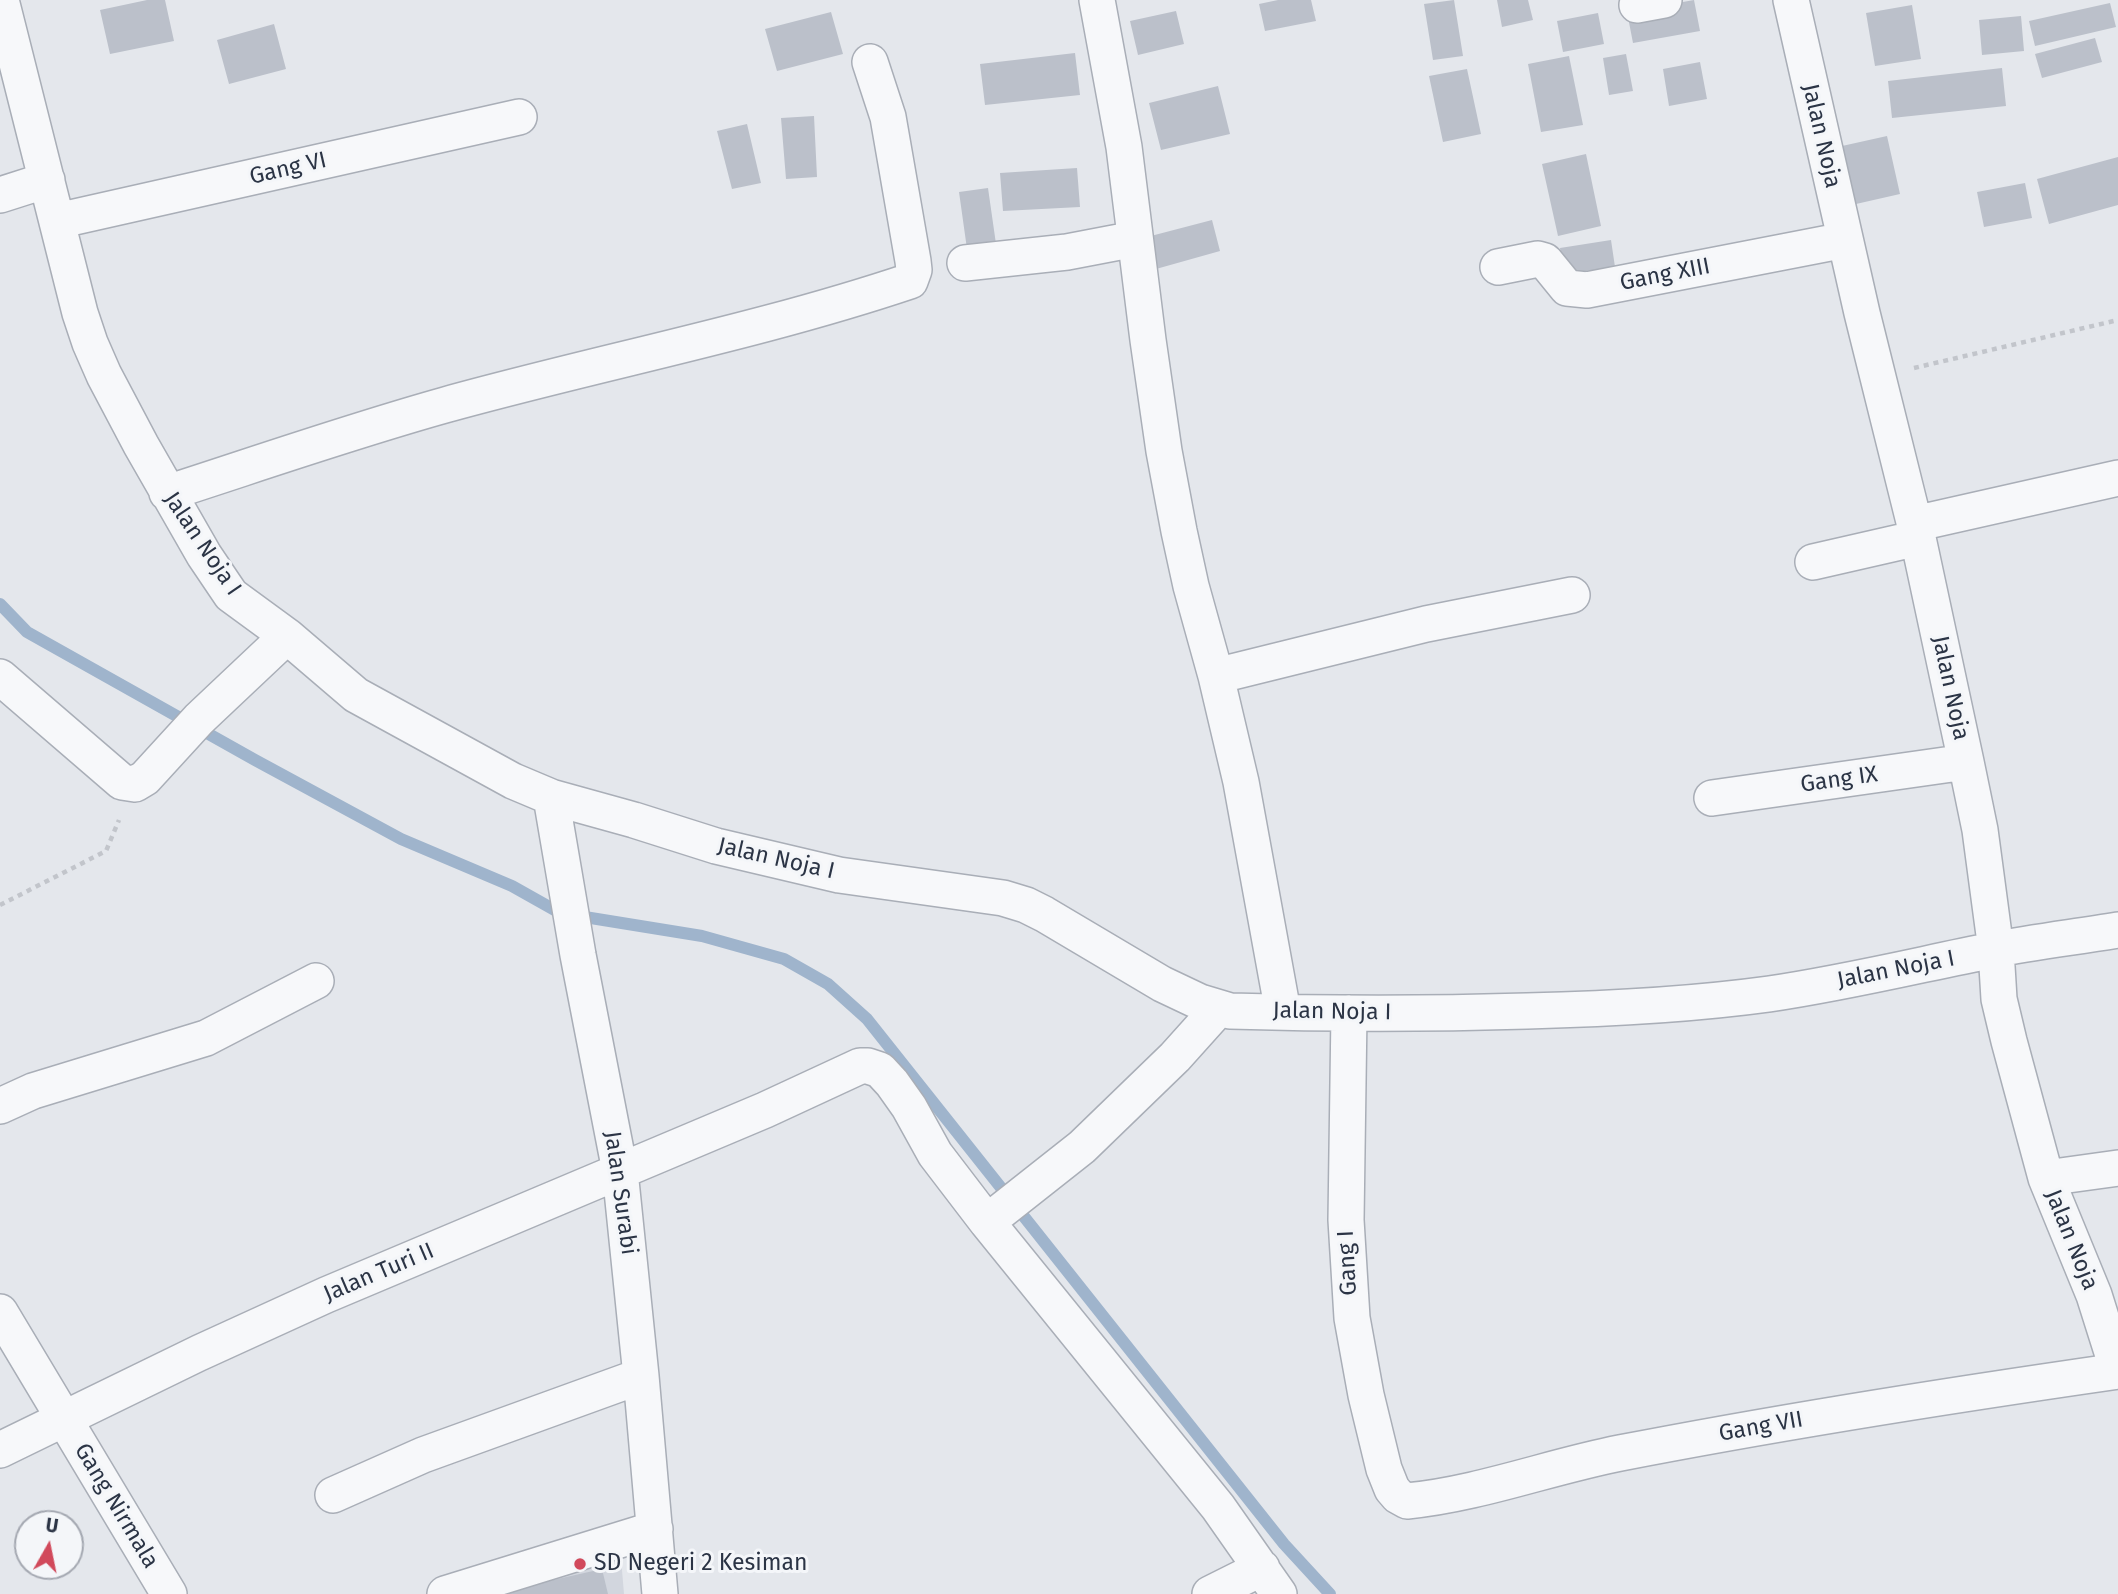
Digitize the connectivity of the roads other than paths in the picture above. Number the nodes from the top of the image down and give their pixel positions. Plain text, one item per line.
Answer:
1 (1, 0) edge
2 (1097, 0) edge
3 (1791, 0) edge
4 (870, 62) dead end
5 (519, 117) dead end
6 (47, 180) junction
7 (0, 195) edge
8 (57, 221) junction
9 (1135, 239) junction
10 (1845, 240) junction
11 (965, 263) dead end
12 (1498, 267) dead end
13 (2118, 478) edge
14 (167, 493) junction
15 (1916, 531) junction
16 (1813, 562) dead end
17 (1572, 595) dead end
18 (286, 636) junction
19 (1216, 676) junction
20 (0, 677) edge
21 (1966, 762) junction
22 (551, 797) junction
23 (1713, 798) dead end
24 (2118, 930) edge
25 (1996, 950) junction
26 (316, 981) dead end
27 (1219, 1008) junction
28 (1283, 1012) junction
29 (1349, 1013) junction
30 (0, 1106) edge
31 (2118, 1168) edge
32 (620, 1171) junction
33 (2046, 1178) junction
34 (993, 1217) junction
35 (2106, 1293) edge
36 (0, 1312) edge
37 (2118, 1371) edge
38 (642, 1376) junction
39 (65, 1417) junction
40 (0, 1450) edge
41 (333, 1495) dead end
42 (1407, 1501) joint
43 (655, 1529) junction
44 (1270, 1581) edge
45 (169, 1594) edge
46 (445, 1594) edge
47 (660, 1594) edge
48 (1210, 1594) edge

1 - 6 street, Jalan Noja I
2 - 9 street
3 - 10 street, Jalan Noja
4 - 14 street
5 - 8 street, Gang VI
6 - 7 street
6 - 8 street, Jalan Noja I
8 - 14 street, Jalan Noja I
9 - 11 street
9 - 19 street
10 - 12 street, Gang XIII
10 - 15 street, Jalan Noja
13 - 15 street
14 - 18 street, Jalan Noja I
15 - 16 street
15 - 21 street, Jalan Noja
17 - 19 street
18 - 20 street
18 - 22 street, Jalan Noja I
19 - 28 street
21 - 23 street, Gang IX
21 - 25 street, Jalan Noja
22 - 27 street, Jalan Noja I
22 - 32 street, Jalan Surabi
24 - 25 street, Jalan Noja I
25 - 29 street, Jalan Noja I
25 - 33 street, Jalan Noja
26 - 30 street
27 - 28 street, Jalan Noja I
27 - 34 street
28 - 29 street, Jalan Noja I
29 - 42 street, Gang I
31 - 33 street
32 - 34 street, Jalan Turi II
32 - 38 street, Jalan Surabi
32 - 39 street, Jalan Turi II
33 - 35 street, Jalan Noja
34 - 44 street, Jalan Turi II
35 - 37 street, Jalan Noja
36 - 39 street, Gang Nirmala
37 - 42 street, Gang VII
38 - 41 street
38 - 43 street, Jalan Surabi
39 - 40 street, Jalan Turi II
39 - 45 street, Gang Nirmala
43 - 46 street
43 - 47 street, Jalan Surabi
44 - 48 street

